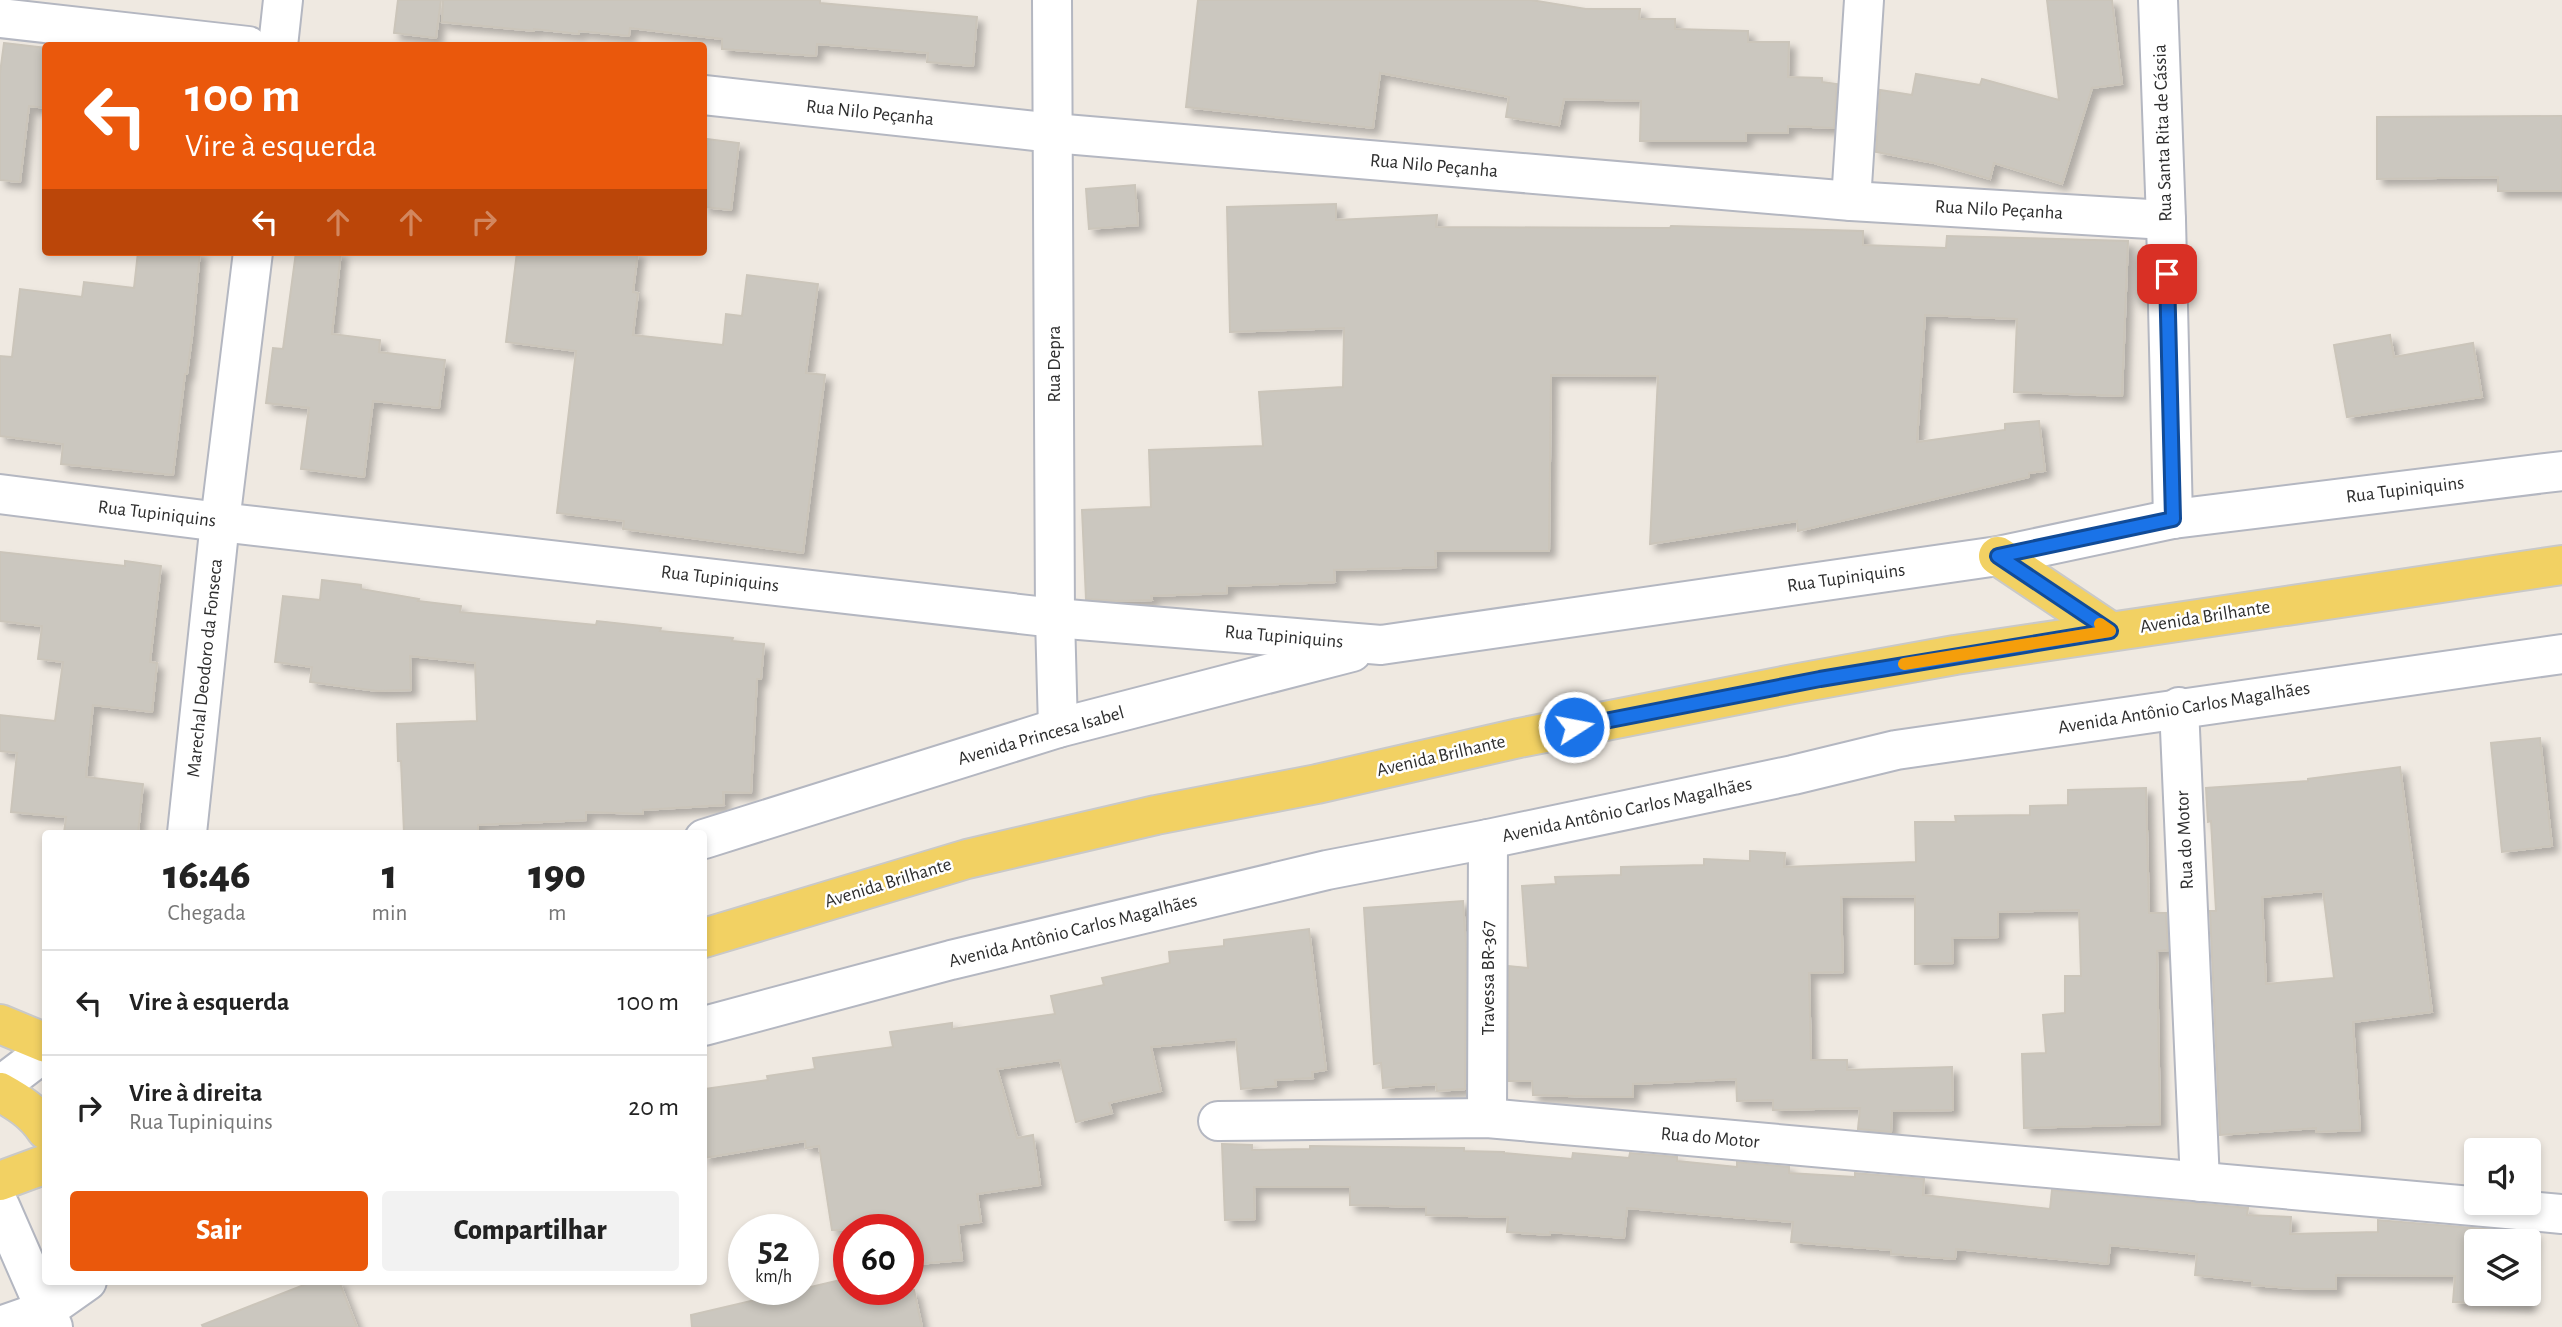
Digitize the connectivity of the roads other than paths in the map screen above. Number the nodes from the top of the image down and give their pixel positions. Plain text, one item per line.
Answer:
1 (283, 0) edge
2 (1052, 0) edge
3 (1864, 0) edge
4 (2158, 0) edge
5 (0, 18) edge
6 (213, 42) edge
7 (278, 42) edge
8 (707, 95) edge
9 (1053, 133) junction
10 (1851, 201) junction
11 (2166, 220) junction
12 (253, 256) edge
13 (2562, 471) edge
14 (0, 494) edge
15 (2173, 519) junction
16 (220, 522) junction
17 (1998, 556) junction
18 (2562, 565) edge
19 (1055, 618) junction
20 (2110, 631) junction
21 (1381, 645) junction
22 (2562, 654) edge
23 (2179, 707) junction
24 (1058, 728) junction
25 (187, 830) edge
26 (707, 838) edge
27 (1488, 839) junction
28 (707, 937) edge
29 (0, 1024) edge
30 (707, 1025) edge
31 (42, 1041) edge
32 (42, 1054) edge
33 (0, 1086) edge
34 (0, 1092) edge
35 (1487, 1118) junction
36 (1218, 1121) dead end
37 (42, 1124) edge
38 (42, 1165) edge
39 (0, 1181) edge
40 (2200, 1182) junction
41 (0, 1206) edge
42 (2562, 1214) edge
43 (83, 1285) edge
44 (50, 1318) edge
45 (0, 1326) edge

1 - 7 street
2 - 9 street, Rua Depra
3 - 10 street
4 - 11 street, Rua Santa Rita de Cássia
5 - 6 street
8 - 9 street, Rua Nilo Peçanha
9 - 10 street, Rua Nilo Peçanha
9 - 19 street, Rua Depra
10 - 11 street, Rua Nilo Peçanha
11 - 15 street, Rua Santa Rita de Cássia
12 - 16 street, Marechal Deodoro da Fonseca
13 - 15 street, Rua Tupiniquins
14 - 16 street, Rua Tupiniquins
15 - 17 street, Rua Tupiniquins
16 - 19 street, Rua Tupiniquins
16 - 25 street, Marechal Deodoro da Fonseca
17 - 20 main road
17 - 21 street, Rua Tupiniquins
18 - 20 main road, Avenida Brilhante
19 - 21 street, Rua Tupiniquins
19 - 24 street, Rua Depra
20 - 28 main road, Avenida Brilhante
21 - 24 street, Avenida Princesa Isabel
22 - 23 street, Avenida Antônio Carlos Magalhães
23 - 27 street, Avenida Antônio Carlos Magalhães
23 - 40 street, Rua do Motor
24 - 26 street, Avenida Princesa Isabel
27 - 30 street, Avenida Antônio Carlos Magalhães
27 - 35 street, Travessa BR-367
29 - 31 main road
32 - 33 street
34 - 37 main road
35 - 36 street, Rua do Motor
35 - 40 street, Rua do Motor
38 - 39 main road
40 - 42 street, Rua do Motor
41 - 44 street
43 - 44 street
44 - 45 street

